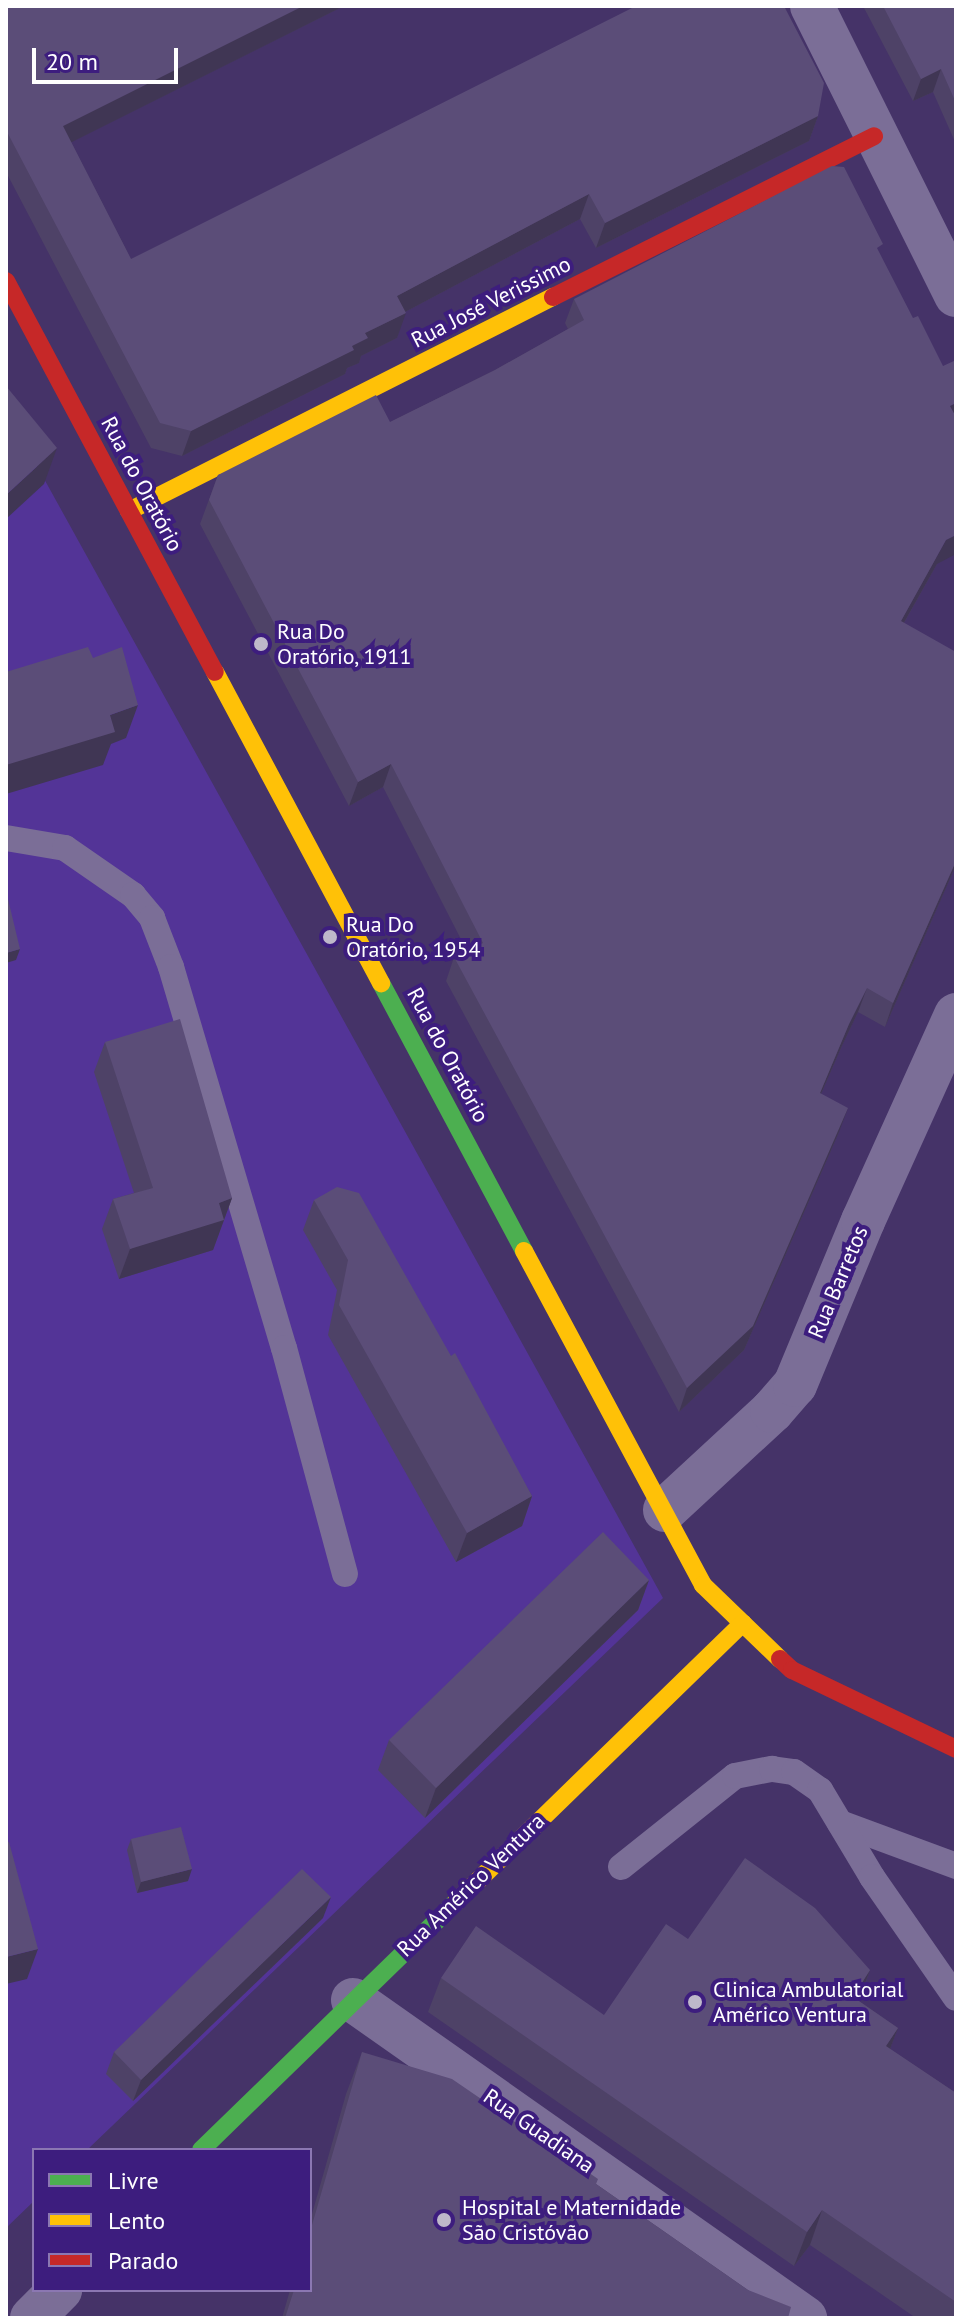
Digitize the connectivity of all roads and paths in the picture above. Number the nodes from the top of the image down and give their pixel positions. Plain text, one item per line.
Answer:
1 (812, 6) edge
2 (874, 136) junction
3 (6, 281) edge
4 (956, 295) edge
5 (129, 511) junction
6 (6, 838) edge
7 (956, 1015) edge
8 (665, 1510) junction
9 (345, 1574) dead end
10 (743, 1623) junction
11 (956, 1749) edge
12 (840, 1823) junction
13 (956, 1866) edge
14 (621, 1867) dead end
15 (956, 1998) edge
16 (353, 2000) junction
17 (203, 2148) edge
18 (58, 2292) edge
19 (32, 2318) edge
20 (805, 2318) edge

1 - 2 street
2 - 4 street
2 - 5 street, Rua José Verissimo
3 - 5 street, Rua do Oratório
5 - 8 street, Rua do Oratório
6 - 9 lane
7 - 8 street, Rua Barretos
8 - 10 street, Rua do Oratório
10 - 11 street, Rua do Oratório
10 - 16 street, Rua Américo Ventura
12 - 13 lane
12 - 14 lane
12 - 15 lane
16 - 17 street, Rua Américo Ventura
16 - 20 street, Rua Guadiana
18 - 19 street

